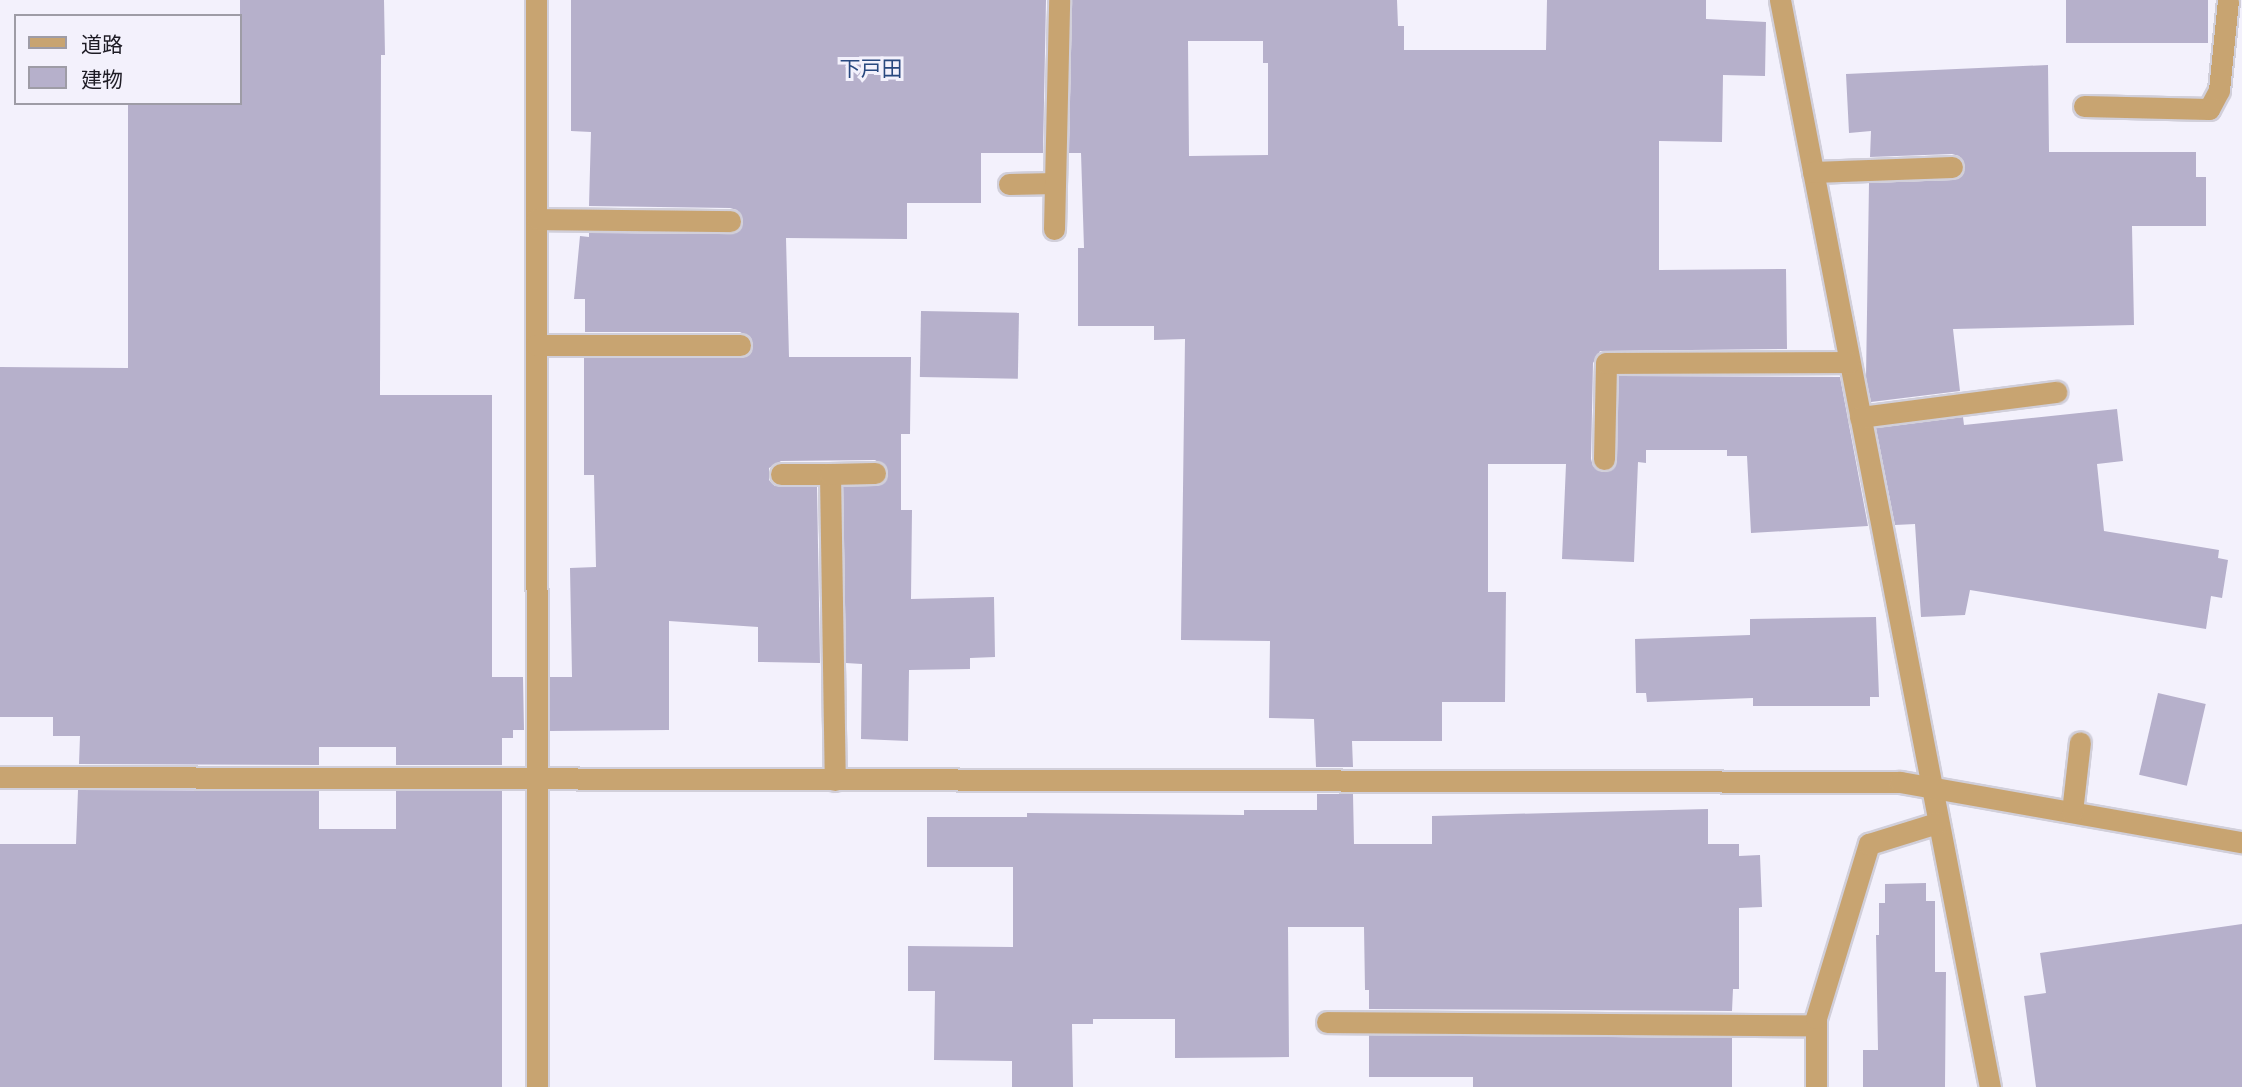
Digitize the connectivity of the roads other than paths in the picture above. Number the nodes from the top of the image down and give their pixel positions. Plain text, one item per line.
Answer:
1 (536, 0) edge
2 (1059, 0) edge
3 (1780, 0) edge
4 (2228, 0) edge
5 (2084, 106) dead end
6 (1952, 167) dead end
7 (1813, 172) junction
8 (1055, 183) junction
9 (1009, 184) dead end
10 (537, 219) junction
11 (730, 221) dead end
12 (1054, 229) dead end
13 (536, 345) junction
14 (740, 345) dead end
15 (1849, 362) junction
16 (2056, 392) dead end
17 (1860, 417) junction
18 (1604, 459) dead end
19 (876, 473) dead end
20 (781, 474) dead end
21 (830, 474) junction
22 (2080, 742) dead end
23 (0, 777) edge
24 (537, 779) junction
25 (835, 780) junction
26 (1930, 786) junction
27 (2072, 811) junction
28 (1937, 823) junction
29 (2242, 842) edge
30 (1327, 1023) dead end
31 (1816, 1025) junction
32 (537, 1087) edge
33 (1816, 1087) edge
34 (1990, 1087) edge

1 - 10 street
2 - 8 street
3 - 7 street
4 - 5 street
6 - 7 street
7 - 15 street
8 - 9 street
8 - 12 street
10 - 11 street
10 - 13 street
13 - 14 street
13 - 24 street
15 - 17 street
15 - 18 street
16 - 17 street
17 - 26 street
19 - 21 street
20 - 21 street
21 - 25 street
22 - 27 street
23 - 24 street
24 - 25 street
24 - 32 street
25 - 26 street
26 - 27 street
26 - 28 street
27 - 29 street
28 - 31 street
28 - 34 street
30 - 31 street
31 - 33 street

